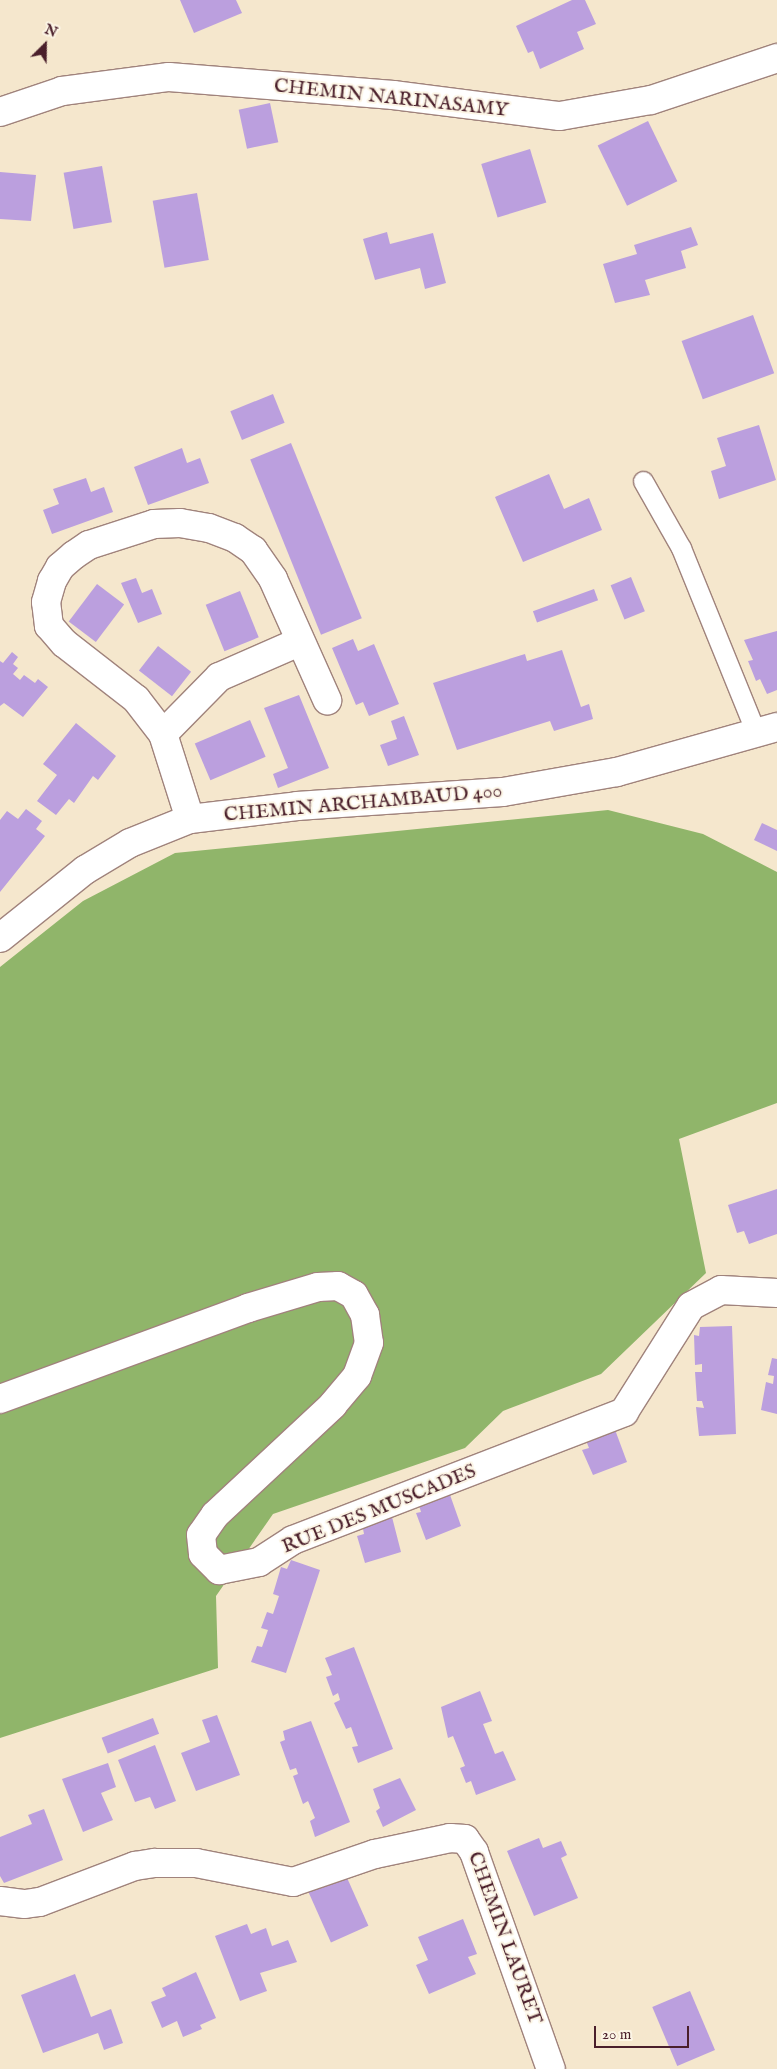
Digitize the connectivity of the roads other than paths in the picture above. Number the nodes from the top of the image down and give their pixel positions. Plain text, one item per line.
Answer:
1 (777, 58) edge
2 (0, 112) edge
3 (643, 481) dead end
4 (300, 642) junction
5 (327, 700) dead end
6 (766, 730) edge
7 (162, 734) junction
8 (190, 819) junction
9 (0, 938) edge
10 (777, 1293) edge
11 (0, 1399) edge
12 (0, 1901) edge
13 (551, 2069) edge

1 - 2 street, CHEMIN NARINASAMY
3 - 6 lane, CHEMIN ARCHAMBAUD 400
4 - 5 street
4 - 7 street
4 - 7 street
6 - 8 street, CHEMIN ARCHAMBAUD 400
7 - 8 street
8 - 9 street, CHEMIN ARCHAMBAUD 400
10 - 11 street, RUE DES MUSCADES
12 - 13 street, CHEMIN LAURET

